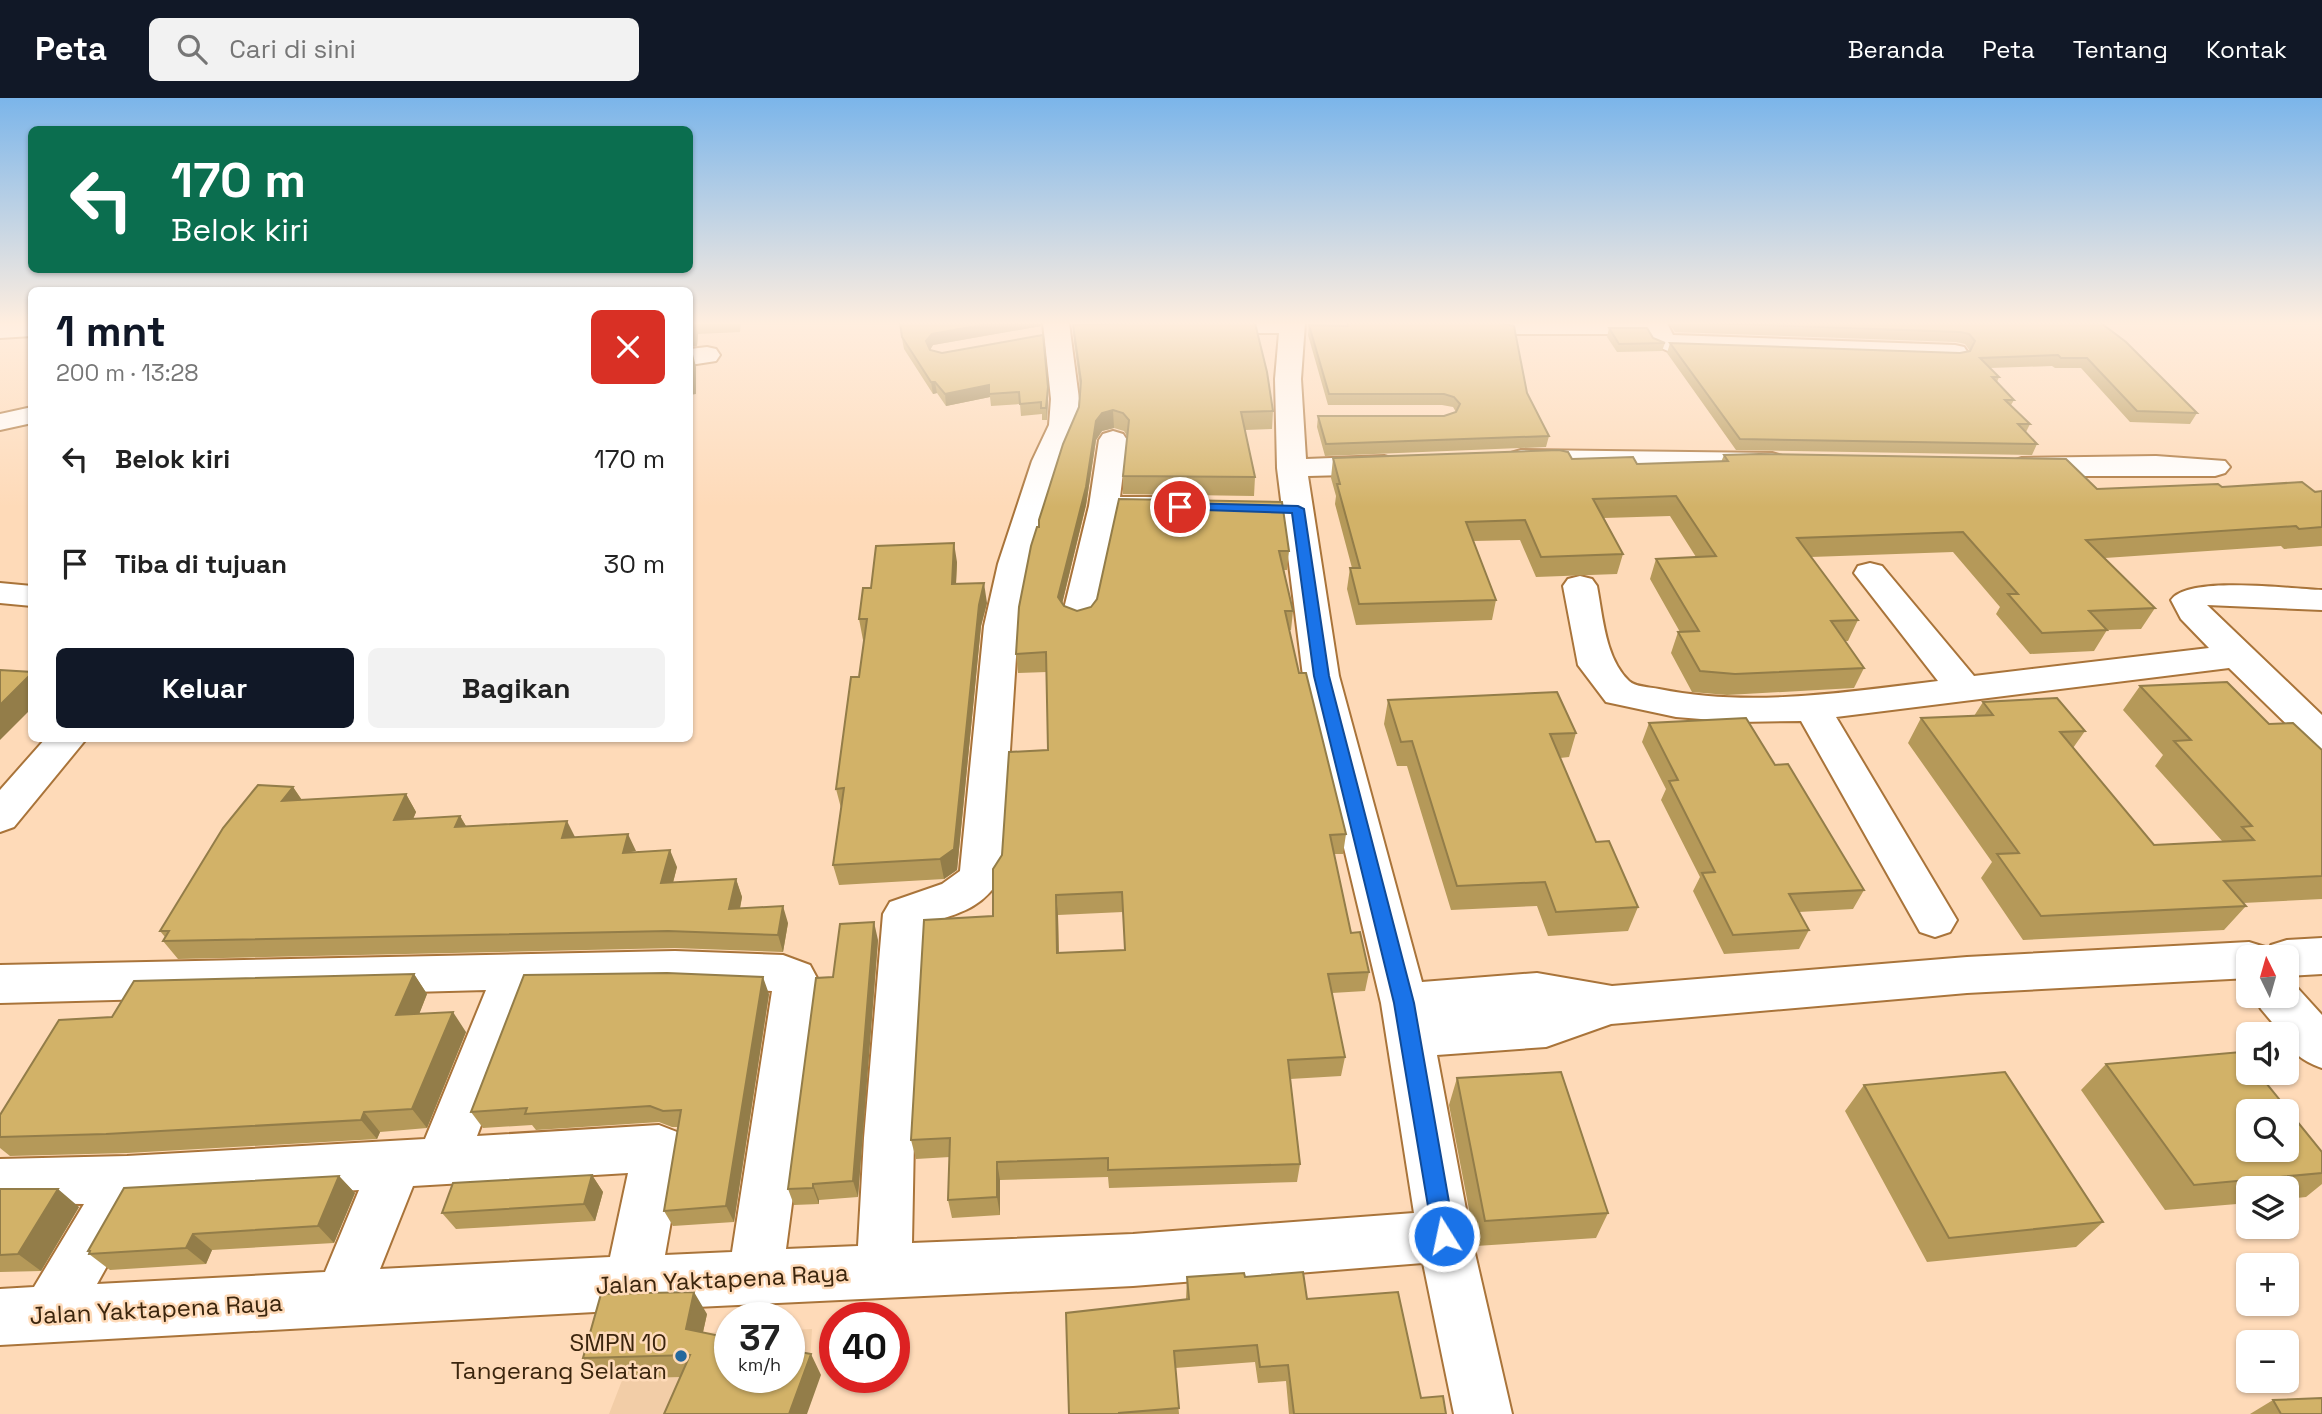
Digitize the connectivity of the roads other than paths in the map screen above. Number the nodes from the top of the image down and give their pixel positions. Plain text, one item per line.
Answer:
1 (1064, 384) edge
2 (1290, 384) edge
3 (28, 397) edge
4 (0, 399) edge
5 (28, 416) edge
6 (0, 422) edge
7 (1113, 440) dead end
8 (1499, 460) edge
9 (1803, 462) edge
10 (1416, 463) edge
11 (1990, 466) edge
12 (2215, 467) dead end
13 (1292, 468) junction
14 (1104, 506) junction
15 (1202, 507) edge
16 (1870, 573) dead end
17 (1580, 586) dead end
18 (0, 593) edge
19 (28, 596) edge
20 (2322, 600) edge
21 (1079, 617) edge
22 (2237, 656) junction
23 (1965, 690) junction
24 (1812, 708) junction
25 (2322, 737) edge
26 (65, 742) edge
27 (0, 773) edge
28 (40, 773) junction
29 (0, 817) edge
30 (1935, 920) dead end
31 (2322, 956) edge
32 (2300, 957) edge
33 (2236, 961) edge
34 (516, 971) junction
35 (0, 984) edge
36 (2287, 1008) edge
37 (1407, 1020) junction
38 (2322, 1048) edge
39 (418, 1164) junction
40 (127, 1180) junction
41 (5, 1181) dead end
42 (1444, 1236) junction
43 (884, 1271) junction
44 (755, 1278) junction
45 (632, 1283) junction
46 (341, 1299) junction
47 (24, 1316) edge
48 (1483, 1414) edge

1 - 43 street
2 - 13 street
3 - 4 street
5 - 6 street
7 - 14 street
8 - 9 street
10 - 13 street
11 - 12 street
13 - 37 street
14 - 15 street
14 - 21 street
16 - 23 street
17 - 24 street
18 - 19 street
20 - 22 street
22 - 23 street
22 - 25 street
23 - 24 street
24 - 30 street
26 - 28 street
27 - 28 street
28 - 29 street
31 - 32 street
33 - 37 street
34 - 35 street
34 - 39 street
34 - 44 street
36 - 38 street
37 - 42 street
39 - 40 street
39 - 45 street
39 - 46 street
40 - 41 street
40 - 47 street
42 - 43 street, Jalan Yaktapena Raya
42 - 48 street
43 - 44 street, Jalan Yaktapena Raya
44 - 45 street, Jalan Yaktapena Raya
45 - 46 street, Jalan Yaktapena Raya
46 - 47 street, Jalan Yaktapena Raya

